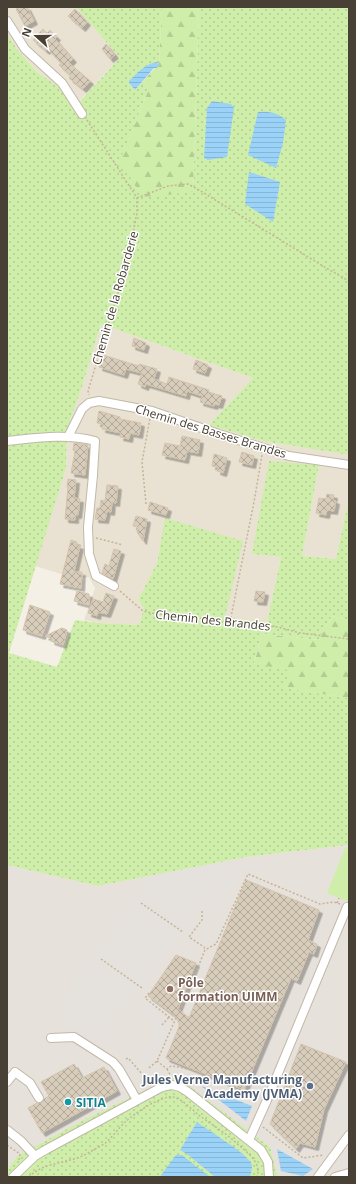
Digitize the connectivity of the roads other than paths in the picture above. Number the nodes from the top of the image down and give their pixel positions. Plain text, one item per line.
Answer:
1 (7, 21) edge
2 (82, 114) road end
3 (68, 437) junction
4 (7, 441) edge
5 (349, 465) edge
6 (114, 586) road end
7 (347, 907) road end
8 (51, 1038) dead end
9 (7, 1082) edge
10 (39, 1098) dead end
11 (137, 1100) junction
12 (7, 1130) edge
13 (349, 1134) edge
14 (248, 1140) junction
15 (35, 1156) junction
16 (349, 1173) edge
17 (13, 1177) edge
18 (269, 1177) edge
19 (318, 1177) edge
20 (335, 1177) edge

1 - 2 street
3 - 4 street
3 - 5 street, Chemin des Basses Brandes
3 - 6 street
7 - 14 street
8 - 11 street
9 - 10 street
11 - 14 street
11 - 15 street
12 - 15 street
13 - 19 street
14 - 18 street
15 - 17 street
16 - 20 street

